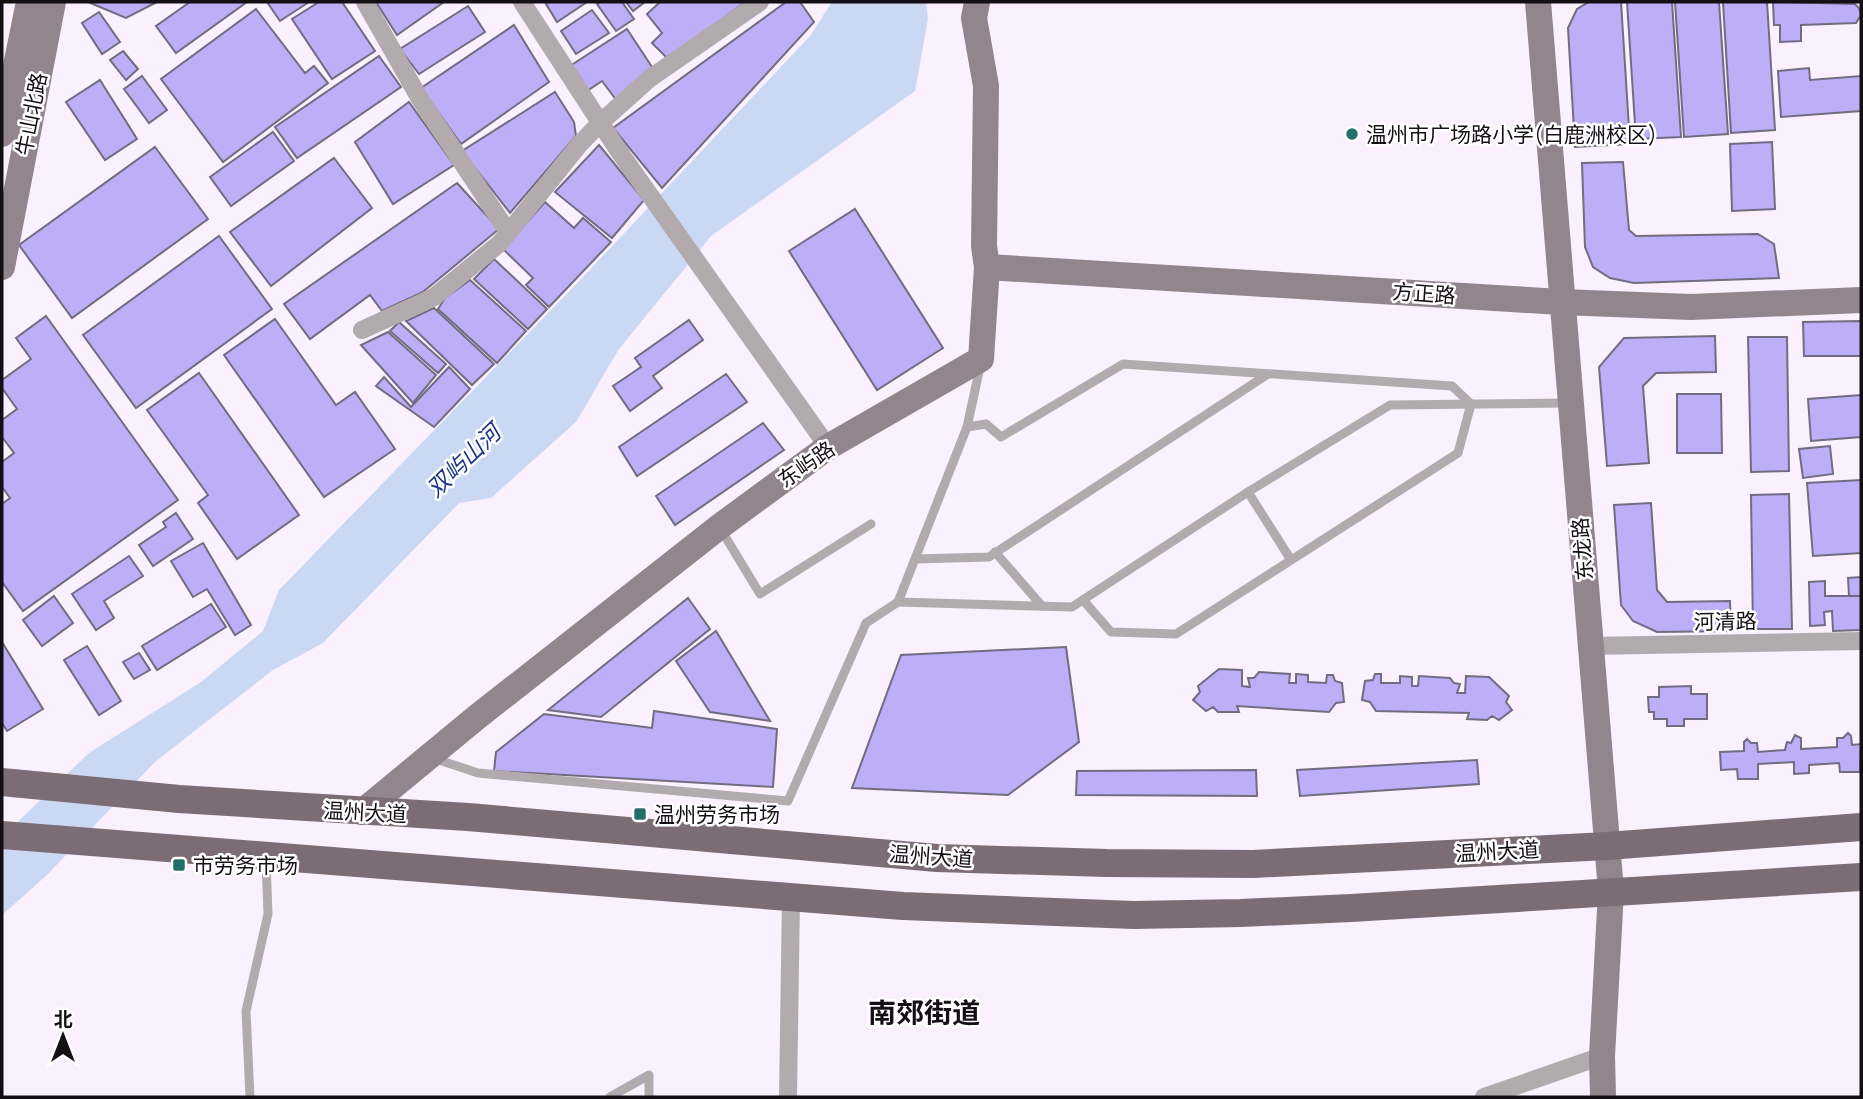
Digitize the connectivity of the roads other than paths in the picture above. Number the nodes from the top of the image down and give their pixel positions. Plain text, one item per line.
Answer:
1 (29, 2) edge
2 (53, 2) edge
3 (365, 2) edge
4 (522, 2) edge
5 (760, 2) edge
6 (977, 2) edge
7 (1538, 2) edge
8 (600, 123) junction
9 (2, 134) edge
10 (508, 232) junction
11 (2, 267) edge
12 (987, 267) junction
13 (1861, 300) edge
14 (1561, 302) junction
15 (362, 330) dead end
16 (981, 359) junction
17 (1268, 374) junction
18 (1570, 403) junction
19 (1471, 404) junction
20 (967, 427) junction
21 (828, 447) junction
22 (1248, 492) junction
23 (871, 524) dead end
24 (719, 527) junction
25 (995, 552) junction
26 (915, 559) junction
27 (1292, 560) junction
28 (1083, 600) junction
29 (898, 602) junction
30 (1042, 606) junction
31 (1861, 641) edge
32 (1590, 646) junction
33 (429, 757) junction
34 (2, 782) edge
35 (362, 812) junction
36 (1861, 827) edge
37 (4, 835) edge
38 (1607, 846) junction
39 (266, 856) junction
40 (1861, 877) edge
41 (1611, 891) junction
42 (790, 898) junction
43 (1602, 1056) junction
44 (250, 1097) edge
45 (610, 1097) edge
46 (649, 1097) edge
47 (788, 1097) edge
48 (1484, 1097) edge
49 (1602, 1097) edge

1 - 9 street, 牛山北路
2 - 11 street, 牛山北路
3 - 10 street
4 - 8 street
5 - 8 street
6 - 12 street
7 - 14 street, 东龙路
8 - 10 street
8 - 21 street
10 - 15 street
12 - 14 street, 方正路
12 - 16 street
13 - 14 street, 方正路
14 - 18 street, 东龙路
16 - 20 lane
16 - 21 street, 东屿路
17 - 19 lane
17 - 20 lane
17 - 25 lane
18 - 19 lane
18 - 32 street, 东龙路
19 - 22 lane
19 - 27 lane
20 - 26 lane
21 - 24 street, 东屿路
22 - 27 lane
22 - 28 lane
23 - 24 lane
24 - 33 street, 东屿路
25 - 26 lane
25 - 30 lane
26 - 29 lane
27 - 28 lane
28 - 30 lane
29 - 30 lane
29 - 33 lane
31 - 32 street, 河清路
32 - 38 street, 东龙路
33 - 35 street, 东屿路
34 - 35 main road, 温州大道
35 - 38 main road, 温州大道
36 - 38 main road, 温州大道
37 - 39 main road
38 - 41 street, 东龙路
39 - 42 main road
39 - 44 lane
40 - 41 main road
41 - 42 main road
41 - 43 street, 东龙路
42 - 47 street
43 - 48 street
43 - 49 street, 东龙路
45 - 46 lane

